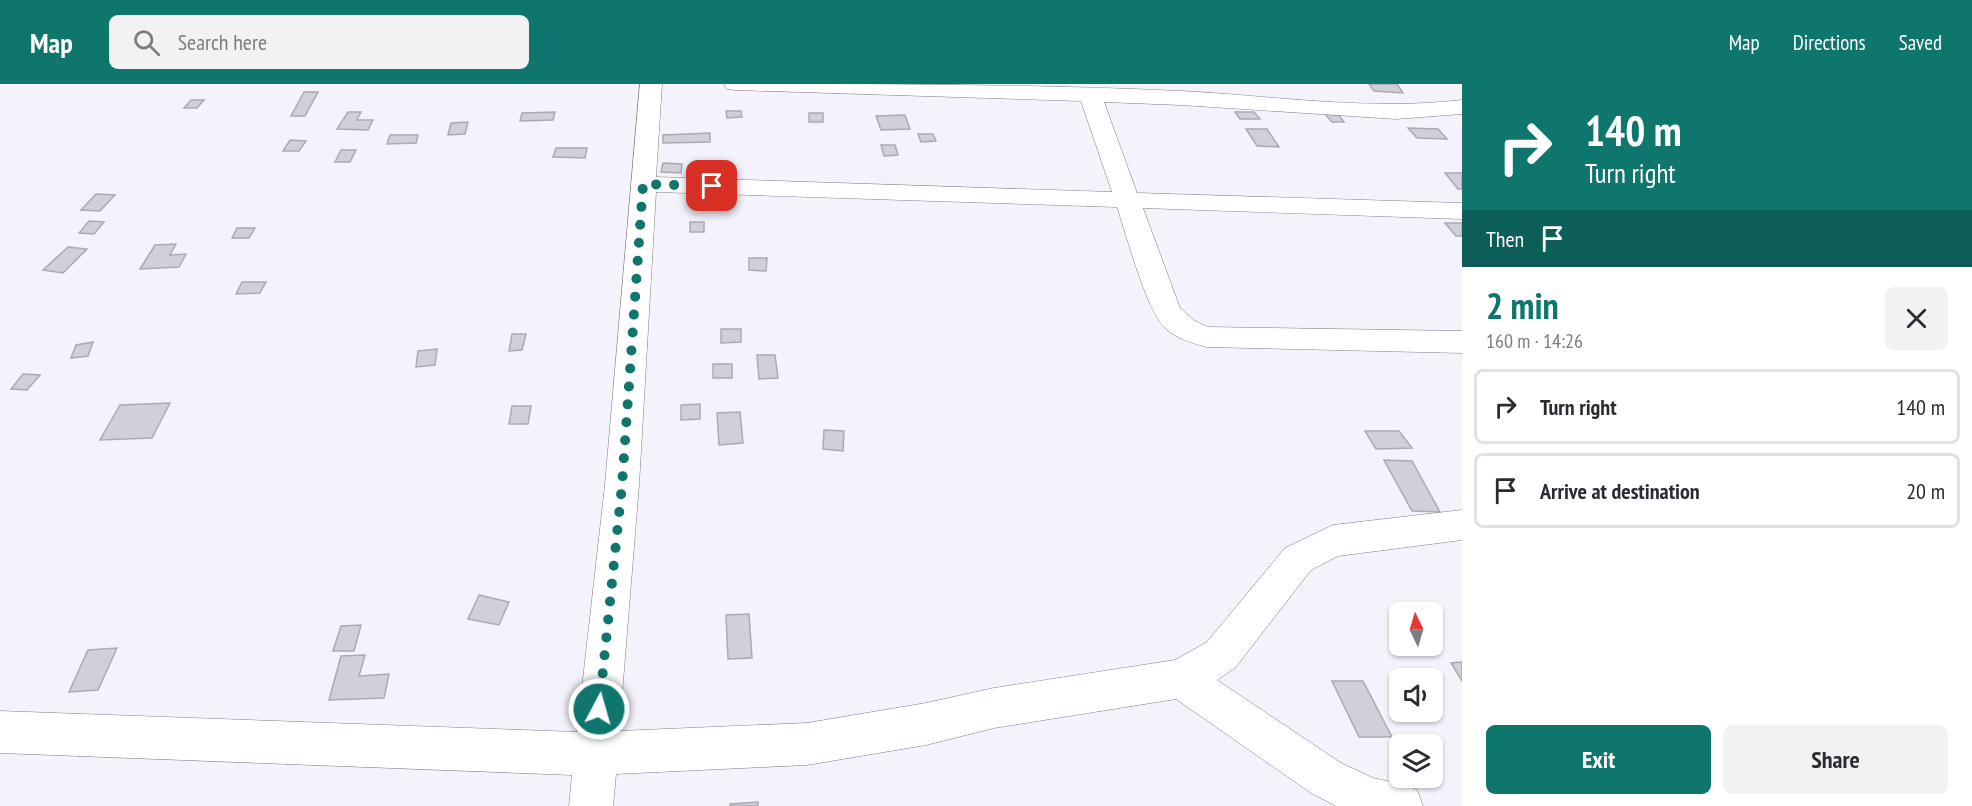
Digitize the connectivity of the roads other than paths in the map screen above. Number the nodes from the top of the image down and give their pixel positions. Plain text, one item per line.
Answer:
1 (651, 84) edge
2 (735, 84) edge
3 (1090, 95) junction
4 (1462, 107) edge
5 (643, 184) junction
6 (1128, 201) junction
7 (1462, 211) edge
8 (1462, 342) edge
9 (1462, 525) edge
10 (1181, 679) junction
11 (0, 732) edge
12 (595, 754) junction
13 (591, 806) edge
14 (1401, 806) edge

1 - 5 street
2 - 3 street
3 - 4 street
3 - 6 street
5 - 6 street
5 - 12 street
6 - 7 street
6 - 8 street
9 - 10 street
10 - 12 street
10 - 14 street
11 - 12 street
12 - 13 street

